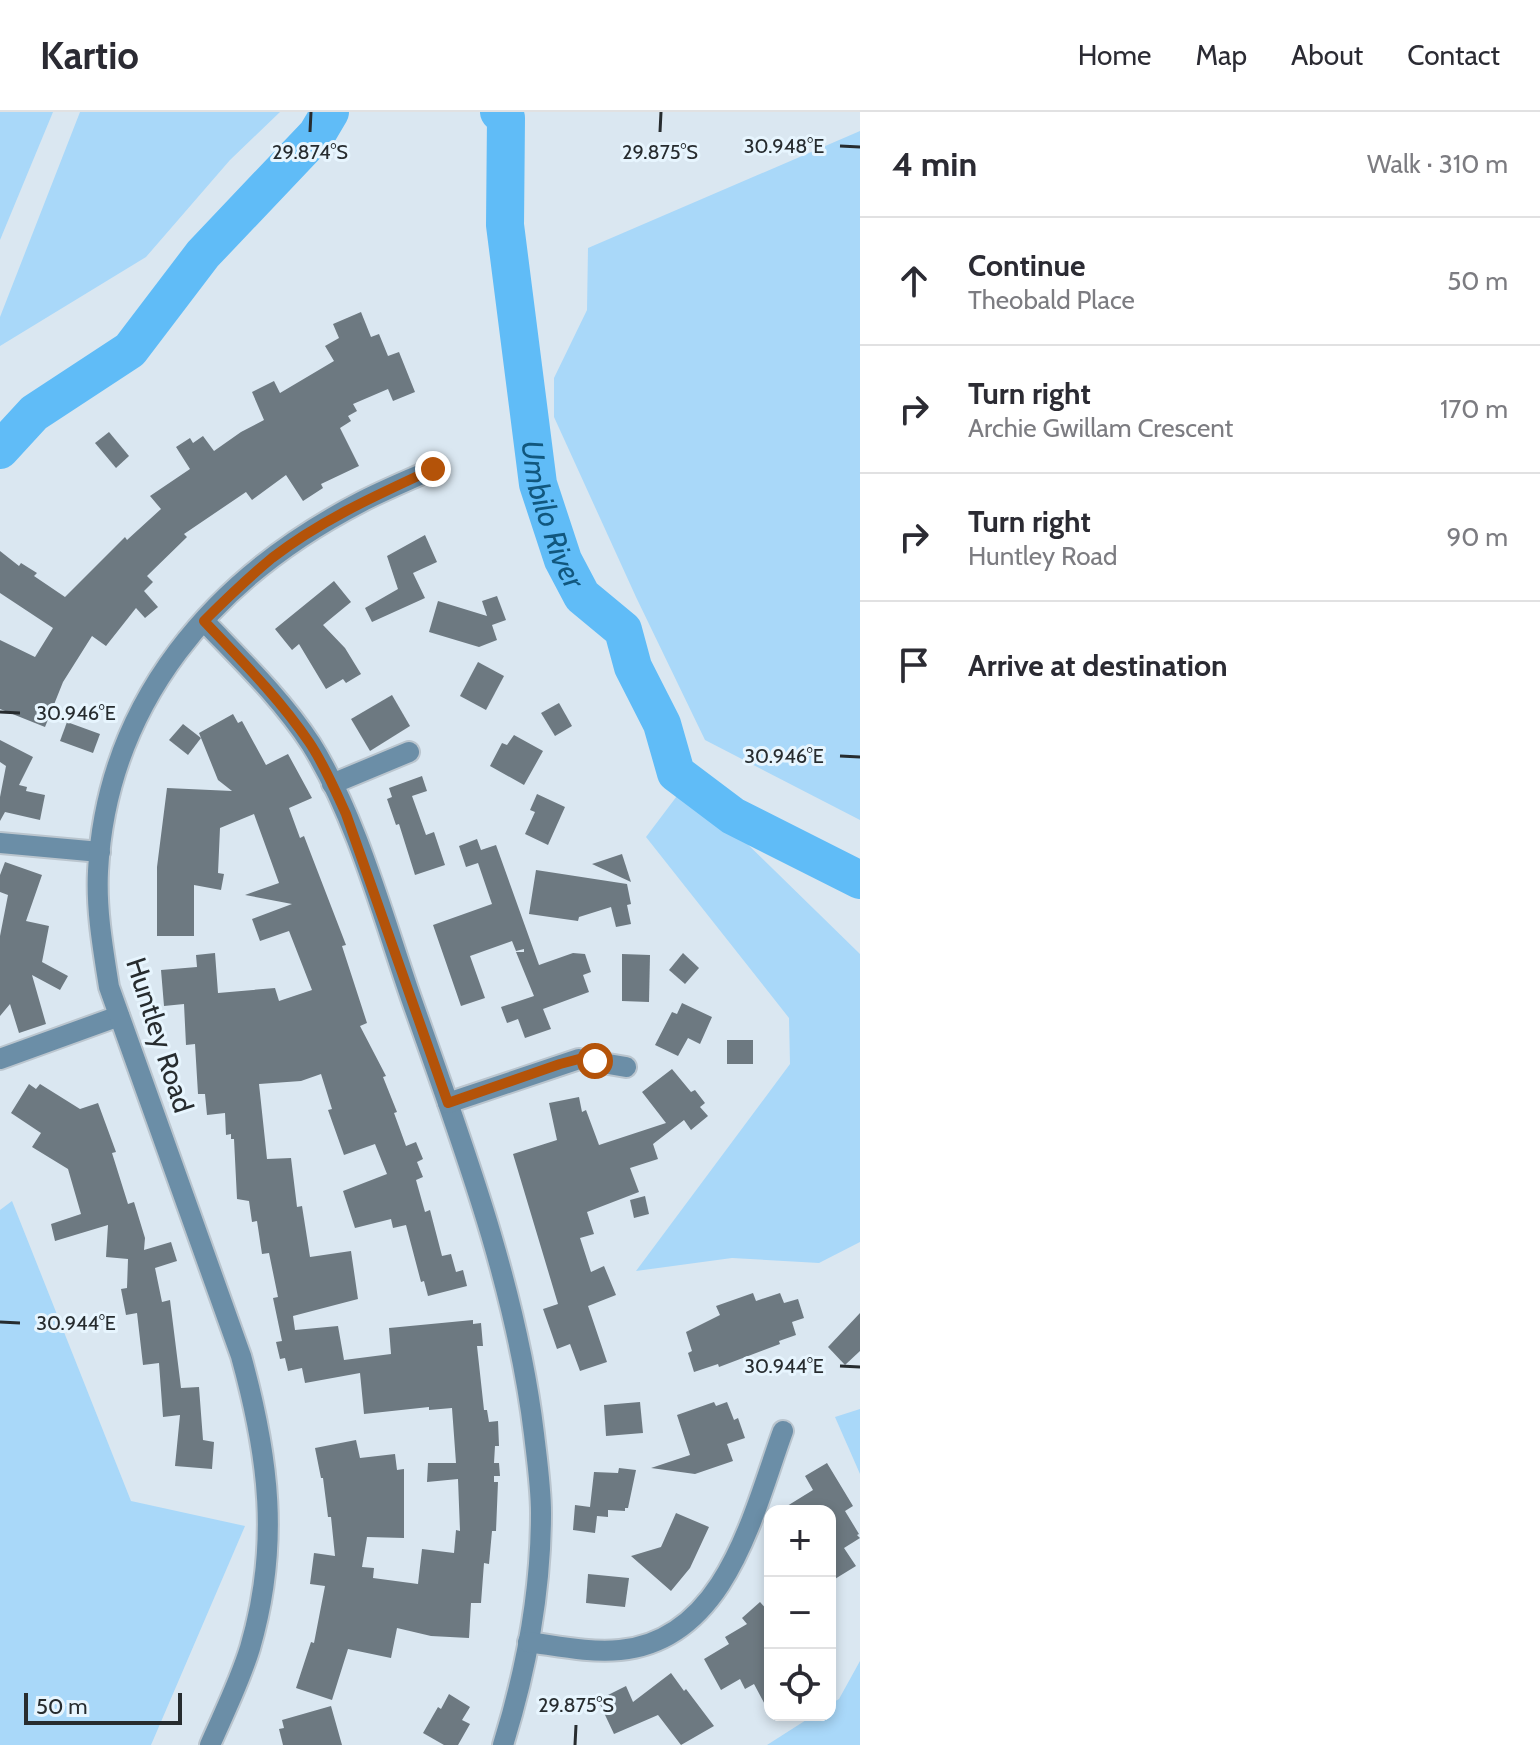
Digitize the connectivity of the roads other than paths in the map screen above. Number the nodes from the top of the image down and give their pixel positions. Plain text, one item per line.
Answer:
1 (433, 469) dead end
2 (204, 621) junction
3 (409, 752) dead end
4 (332, 784) junction
5 (0, 843) edge
6 (100, 852) junction
7 (119, 1016) junction
8 (0, 1059) edge
9 (626, 1067) dead end
10 (448, 1103) junction
11 (783, 1431) dead end
12 (528, 1642) junction
13 (210, 1745) edge
14 (503, 1745) edge

1 - 2 street, Huntley Road
2 - 4 street
2 - 6 street, Huntley Road
3 - 4 street
4 - 10 street
5 - 6 street
6 - 7 street, Huntley Road
7 - 8 street
7 - 13 street, Huntley Road
9 - 10 street
10 - 12 street
11 - 12 street
12 - 14 street

